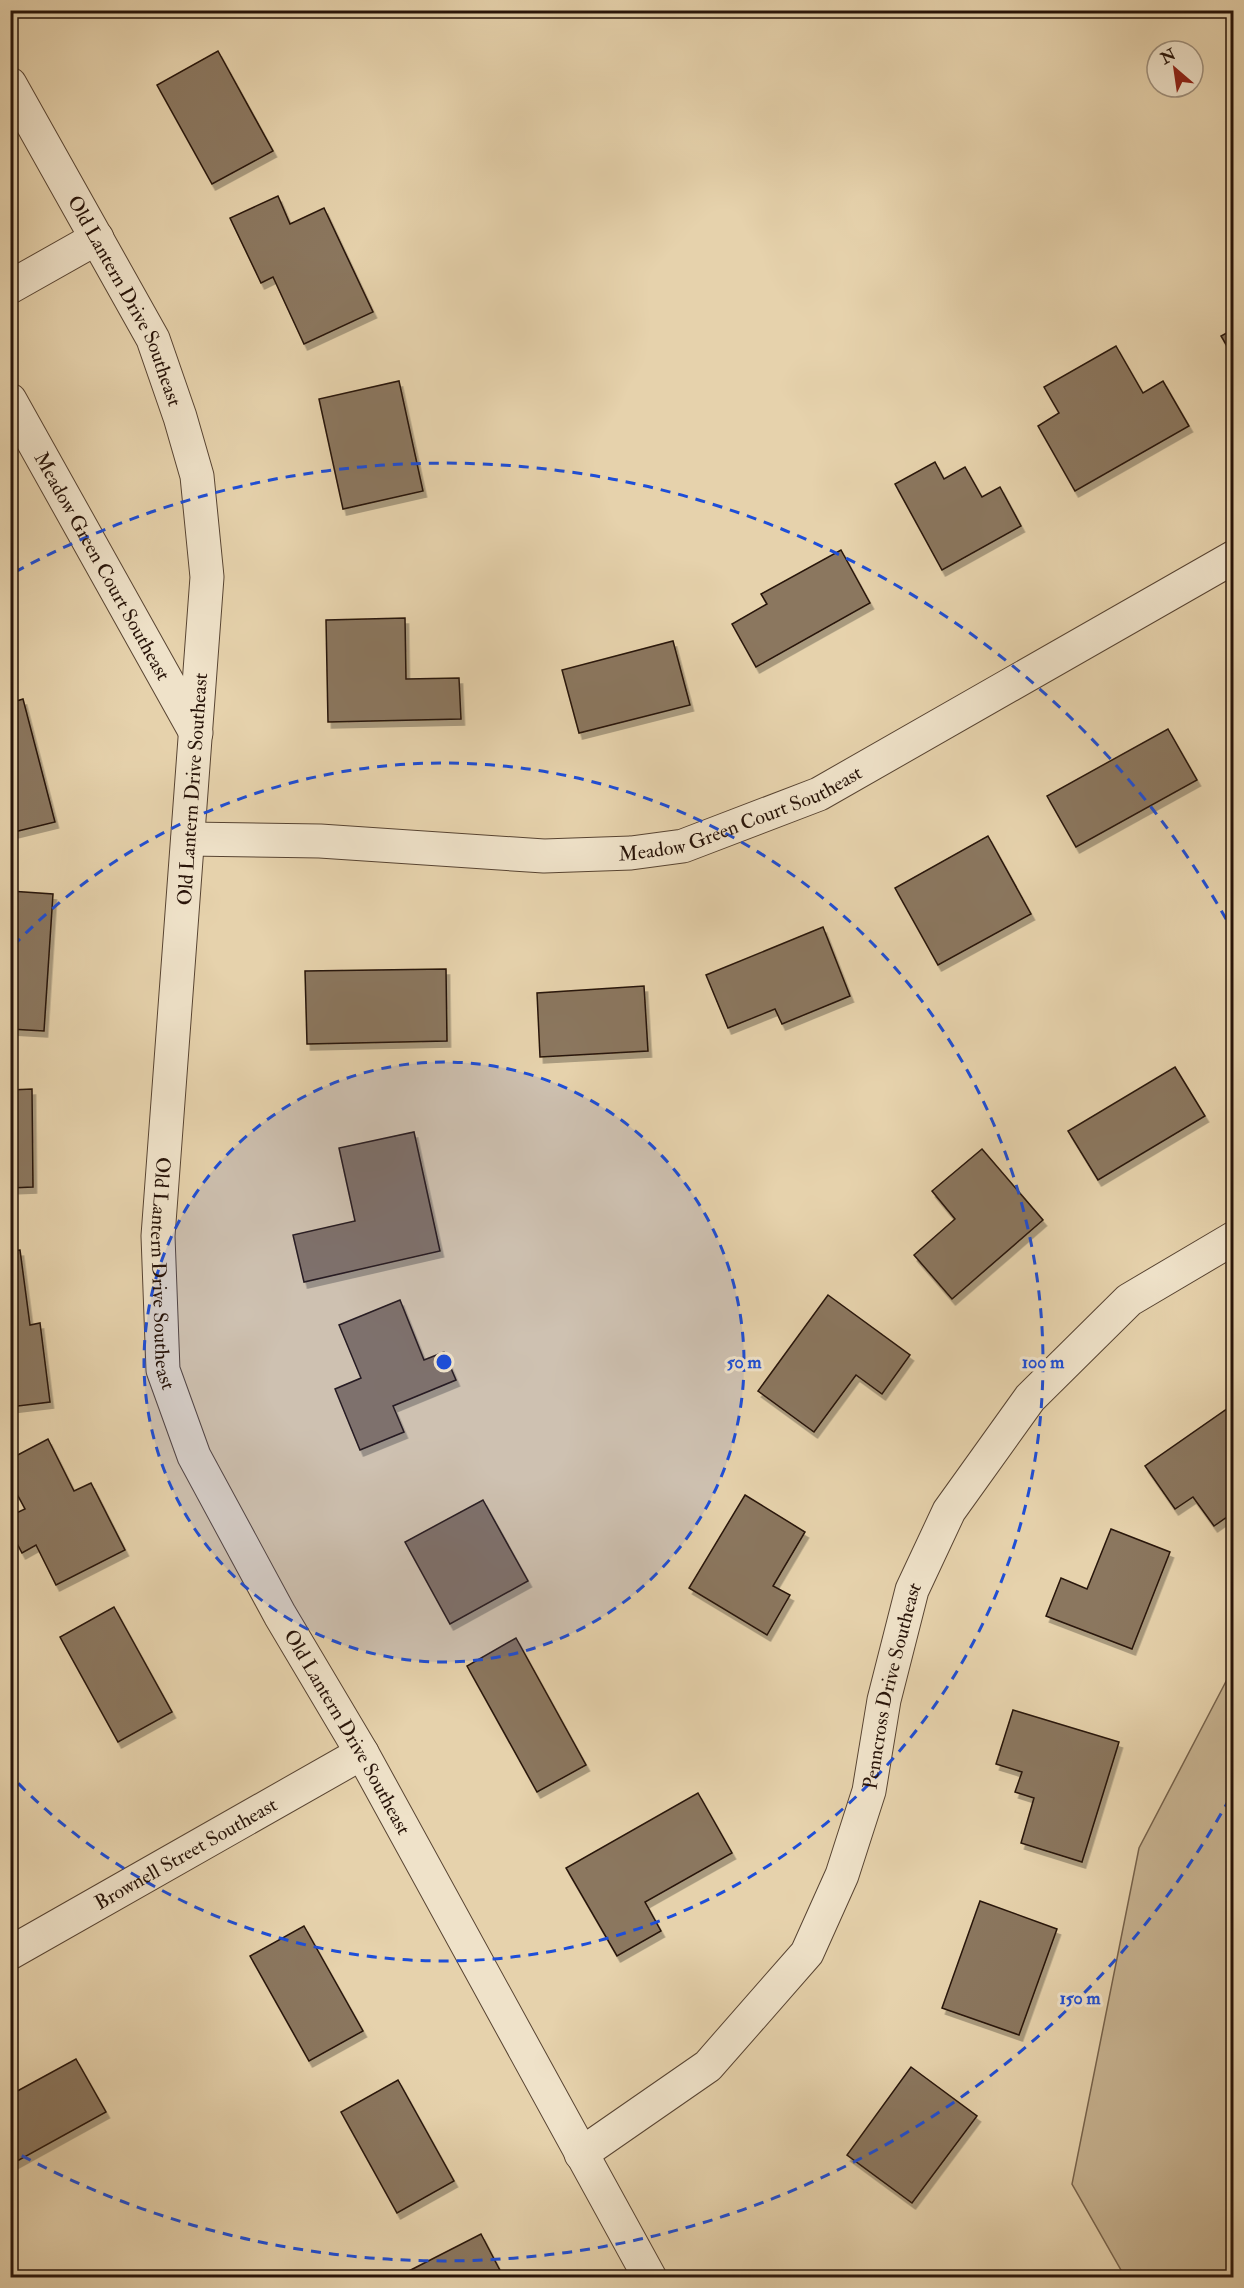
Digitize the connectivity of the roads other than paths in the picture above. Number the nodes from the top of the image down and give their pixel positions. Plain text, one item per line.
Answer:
1 (10, 84) edge
2 (97, 238) junction
3 (10, 287) edge
4 (10, 400) edge
5 (1233, 557) edge
6 (196, 733) junction
7 (188, 839) junction
8 (1233, 1238) edge
9 (362, 1753) junction
10 (10, 1953) edge
11 (581, 2154) junction
12 (650, 2277) edge

1 - 2 street, Old Lantern Drive Southeast
2 - 3 street
2 - 6 street, Old Lantern Drive Southeast
4 - 6 street, Meadow Green Court Southeast
5 - 7 street, Meadow Green Court Southeast
6 - 7 street, Old Lantern Drive Southeast
7 - 9 street, Old Lantern Drive Southeast
8 - 11 street, Penncross Drive Southeast
9 - 10 street, Brownell Street Southeast
9 - 11 street, Old Lantern Drive Southeast
11 - 12 street, Old Lantern Drive Southeast

